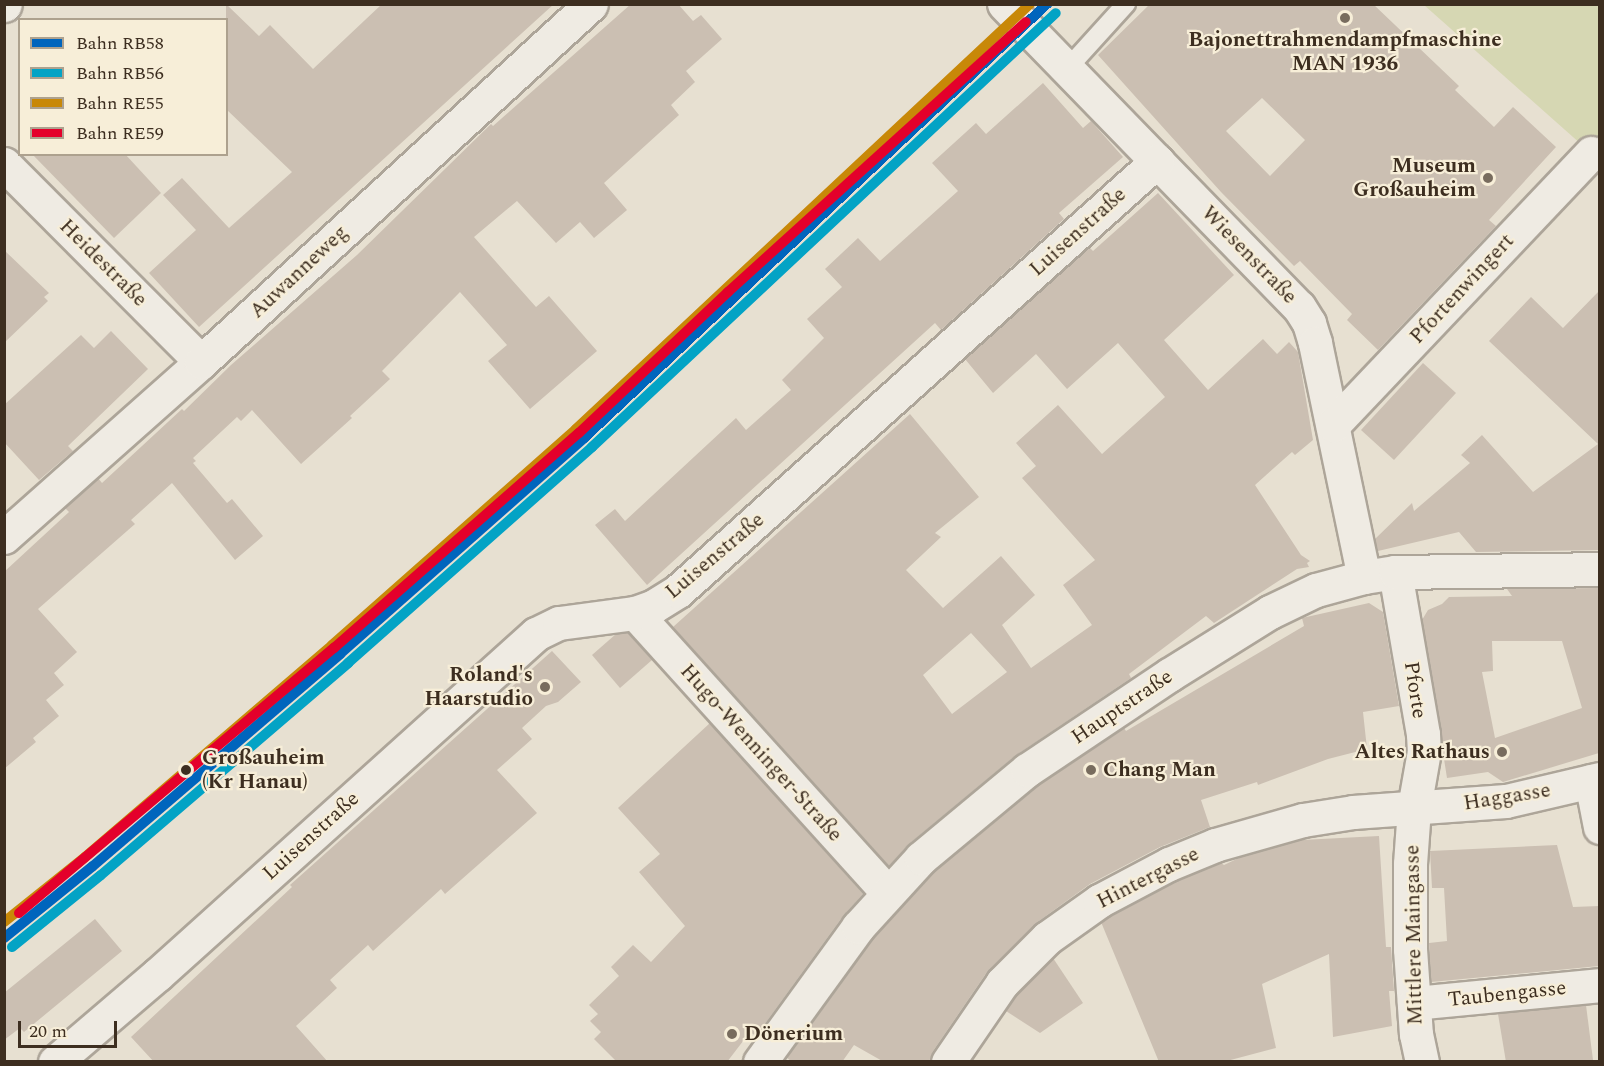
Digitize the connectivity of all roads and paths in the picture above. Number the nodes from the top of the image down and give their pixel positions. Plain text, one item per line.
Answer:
1 (591, 4) edge
2 (1004, 4) edge
3 (1126, 4) edge
4 (1067, 69) junction
5 (1591, 153) dead end
6 (1157, 161) junction
7 (4, 164) edge
8 (201, 362) junction
9 (1333, 425) junction
10 (4, 537) edge
11 (1599, 568) edge
12 (1379, 574) junction
13 (635, 613) junction
14 (1595, 780) edge
15 (1414, 808) junction
16 (1599, 827) edge
17 (888, 893) junction
18 (1599, 985) edge
19 (1414, 1004) junction
20 (55, 1062) edge
21 (760, 1062) edge
22 (948, 1062) edge
23 (1422, 1062) edge

1 - 8 street, Auwanneweg
2 - 4 street, Wiesenstraße
3 - 4 lane
4 - 6 street, Wiesenstraße
5 - 9 street, Pfortenwingert
6 - 9 street, Wiesenstraße
6 - 13 street, Luisenstraße
7 - 8 street, Heidestraße
8 - 10 street, Auwanneweg
9 - 12 street, Wiesenstraße
11 - 12 street, Hauptstraße
12 - 15 street, Pforte
12 - 17 street, Hauptstraße
13 - 17 street, Hugo-Wenninger-Straße
13 - 20 street, Luisenstraße
14 - 15 street, Haggasse
14 - 16 street
15 - 19 street, Mittlere Maingasse
15 - 22 street, Hintergasse
17 - 21 street, Hauptstraße
18 - 19 street, Taubengasse
19 - 23 street, Mittlere Maingasse

